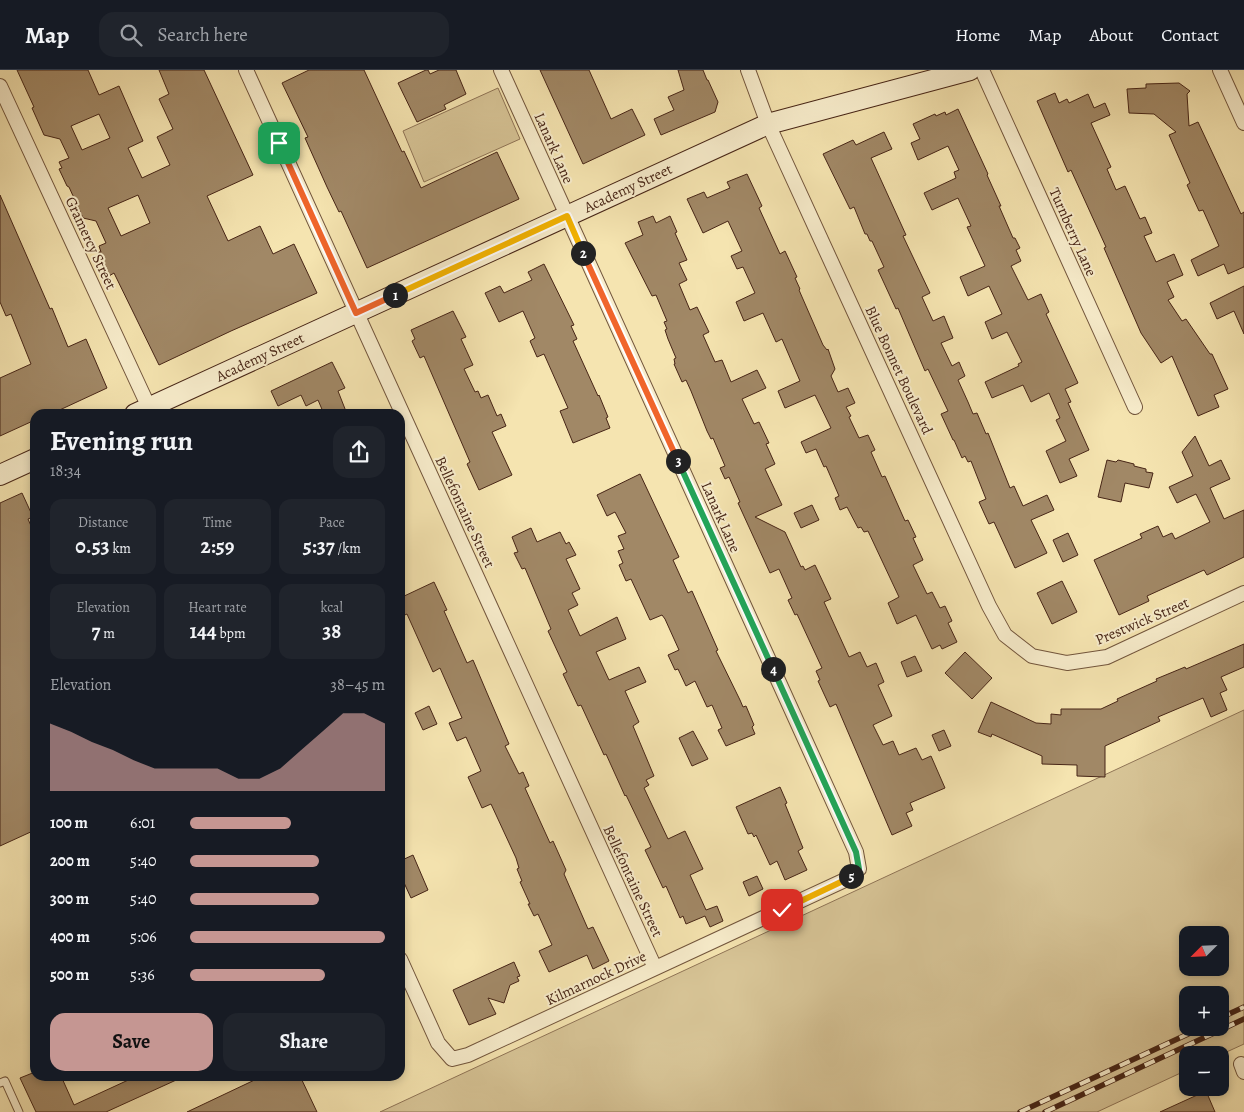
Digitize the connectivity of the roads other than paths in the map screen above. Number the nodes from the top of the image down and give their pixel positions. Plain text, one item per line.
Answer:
1 (246, 70) edge
2 (501, 70) edge
3 (748, 70) edge
4 (970, 70) edge
5 (982, 70) edge
6 (1220, 70) edge
7 (0, 86) edge
8 (1244, 123) edge
9 (768, 124) junction
10 (567, 216) junction
11 (356, 313) junction
12 (1135, 407) dead end
13 (144, 409) edge
14 (151, 409) edge
15 (400, 409) edge
16 (405, 420) edge
17 (30, 464) edge
18 (0, 475) edge
19 (1244, 593) edge
20 (1048, 659) joint
21 (859, 869) joint
22 (655, 968) junction
23 (405, 970) edge
24 (0, 1083) edge
25 (19, 1112) edge

1 - 11 street, Bellefontaine Street
2 - 10 street, Lanark Lane
3 - 9 street, Blue Bonnet Boulevard
4 - 9 street, Academy Street
5 - 12 street, Turnberry Lane
6 - 8 street
7 - 13 street, Gramercy Street
9 - 10 street, Academy Street
9 - 20 street, Blue Bonnet Boulevard
10 - 11 street, Academy Street
10 - 21 street, Lanark Lane
11 - 14 street, Academy Street
11 - 15 street, Bellefontaine Street
16 - 22 street, Bellefontaine Street
17 - 18 street
19 - 20 street, Prestwick Street
21 - 22 street, Kilmarnock Drive
22 - 23 street, Kilmarnock Drive
24 - 25 lane

